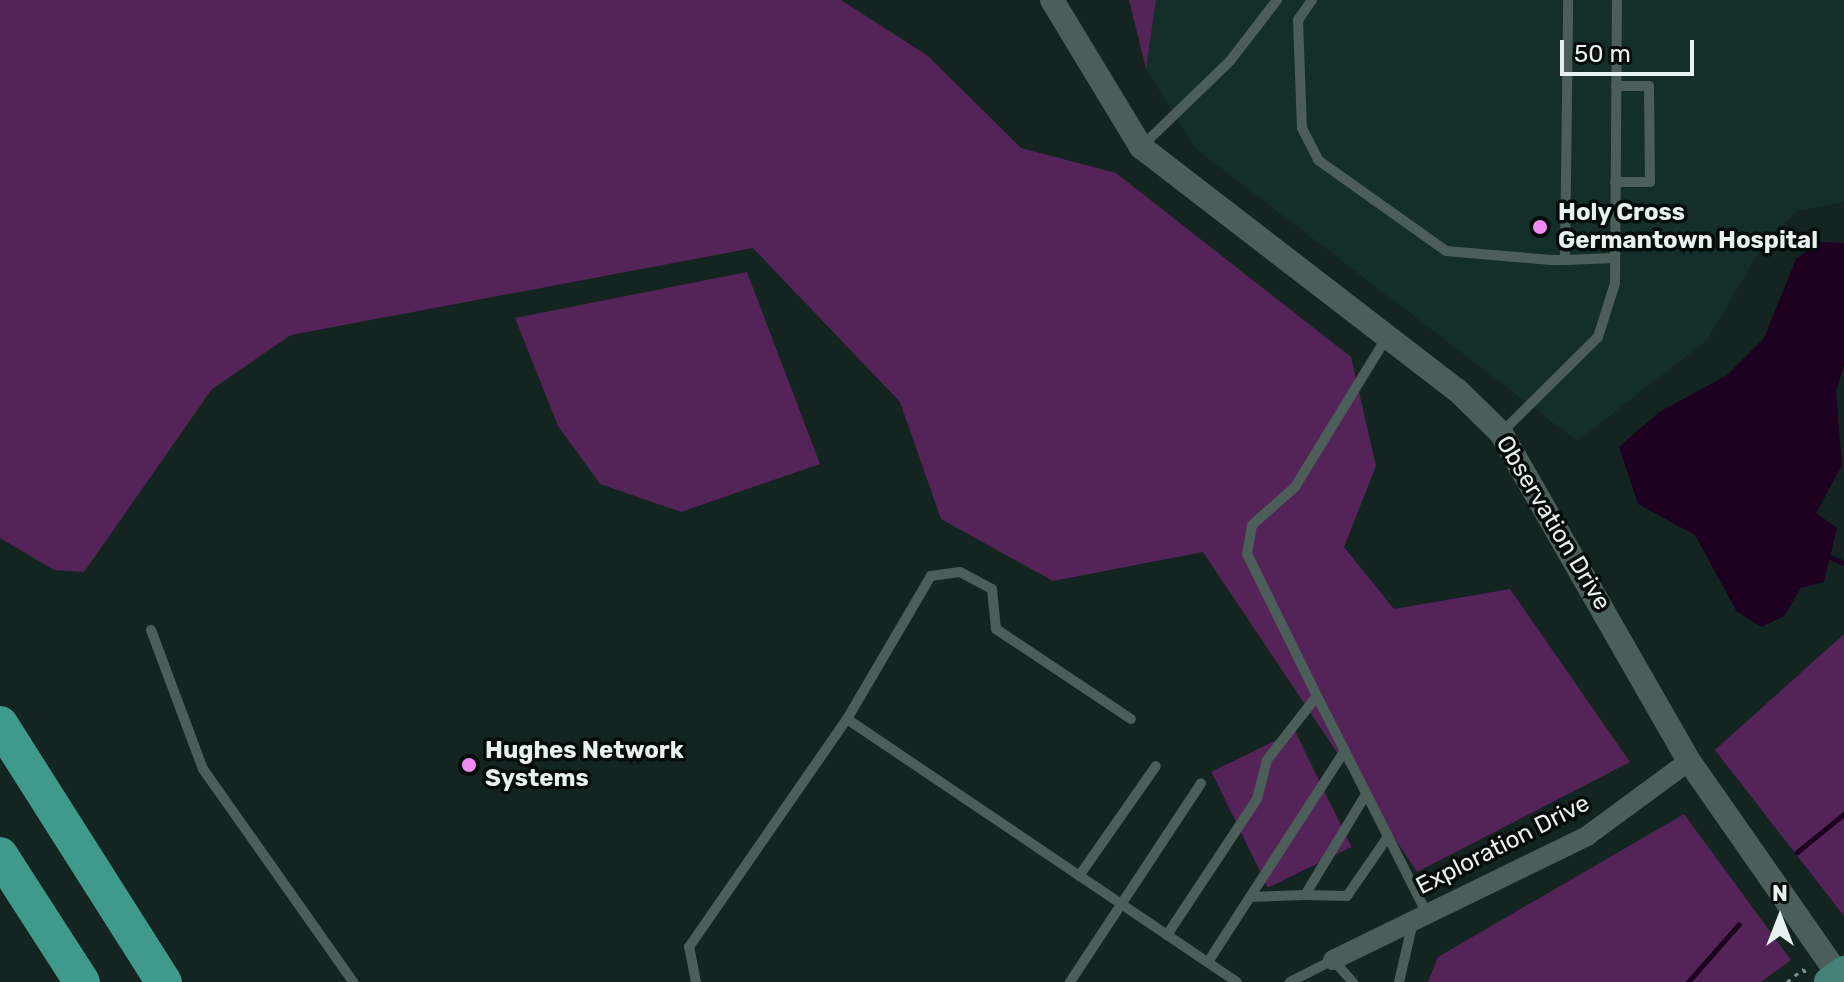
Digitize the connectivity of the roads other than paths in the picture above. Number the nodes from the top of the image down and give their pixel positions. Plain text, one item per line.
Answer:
1 (1052, 0) edge
2 (1277, 0) edge
3 (1312, 0) edge
4 (1568, 0) edge
5 (1617, 0) edge
6 (1616, 86) junction
7 (1141, 147) junction
8 (1615, 182) junction
9 (1615, 258) junction
10 (1565, 260) junction
11 (1387, 337) junction
12 (1501, 433) junction
13 (151, 630) dead end
14 (1317, 696) junction
15 (847, 719) junction
16 (1131, 719) dead end
17 (0, 724) edge
18 (1345, 750) junction
19 (1689, 761) junction
20 (1156, 766) dead end
21 (1201, 783) dead end
22 (1365, 796) junction
23 (1387, 838) junction
24 (0, 855) edge
25 (1079, 876) junction
26 (1305, 895) junction
27 (1250, 897) junction
28 (1123, 905) junction
29 (1420, 917) junction
30 (1167, 935) junction
31 (1333, 960) junction
32 (1208, 962) junction
33 (1834, 979) edge
34 (82, 982) edge
35 (164, 982) edge
36 (353, 982) edge
37 (696, 982) edge
38 (1070, 982) edge
39 (1237, 982) edge
40 (1290, 982) edge
41 (1353, 982) edge
42 (1399, 982) edge

1 - 7 street, Observation Drive
2 - 7 lane
3 - 10 lane
4 - 10 lane
5 - 6 lane
6 - 8 lane
6 - 8 lane
7 - 11 street, Observation Drive
8 - 9 lane
9 - 10 lane
9 - 12 lane
11 - 12 street, Observation Drive
11 - 14 lane
12 - 19 street, Observation Drive
13 - 36 lane
14 - 18 lane
14 - 30 lane
15 - 16 lane
15 - 25 lane
15 - 37 lane
17 - 35 highway
18 - 22 lane
18 - 27 lane
19 - 29 street, Exploration Drive
19 - 33 street, Observation Drive
20 - 25 lane
21 - 28 lane
22 - 23 lane
22 - 26 lane
23 - 26 lane
23 - 29 lane
24 - 34 highway
25 - 28 lane
26 - 27 lane
27 - 32 lane
28 - 30 lane
28 - 38 lane
29 - 31 street, Exploration Drive
29 - 42 lane
30 - 32 lane
31 - 40 lane
31 - 41 lane
32 - 39 lane

